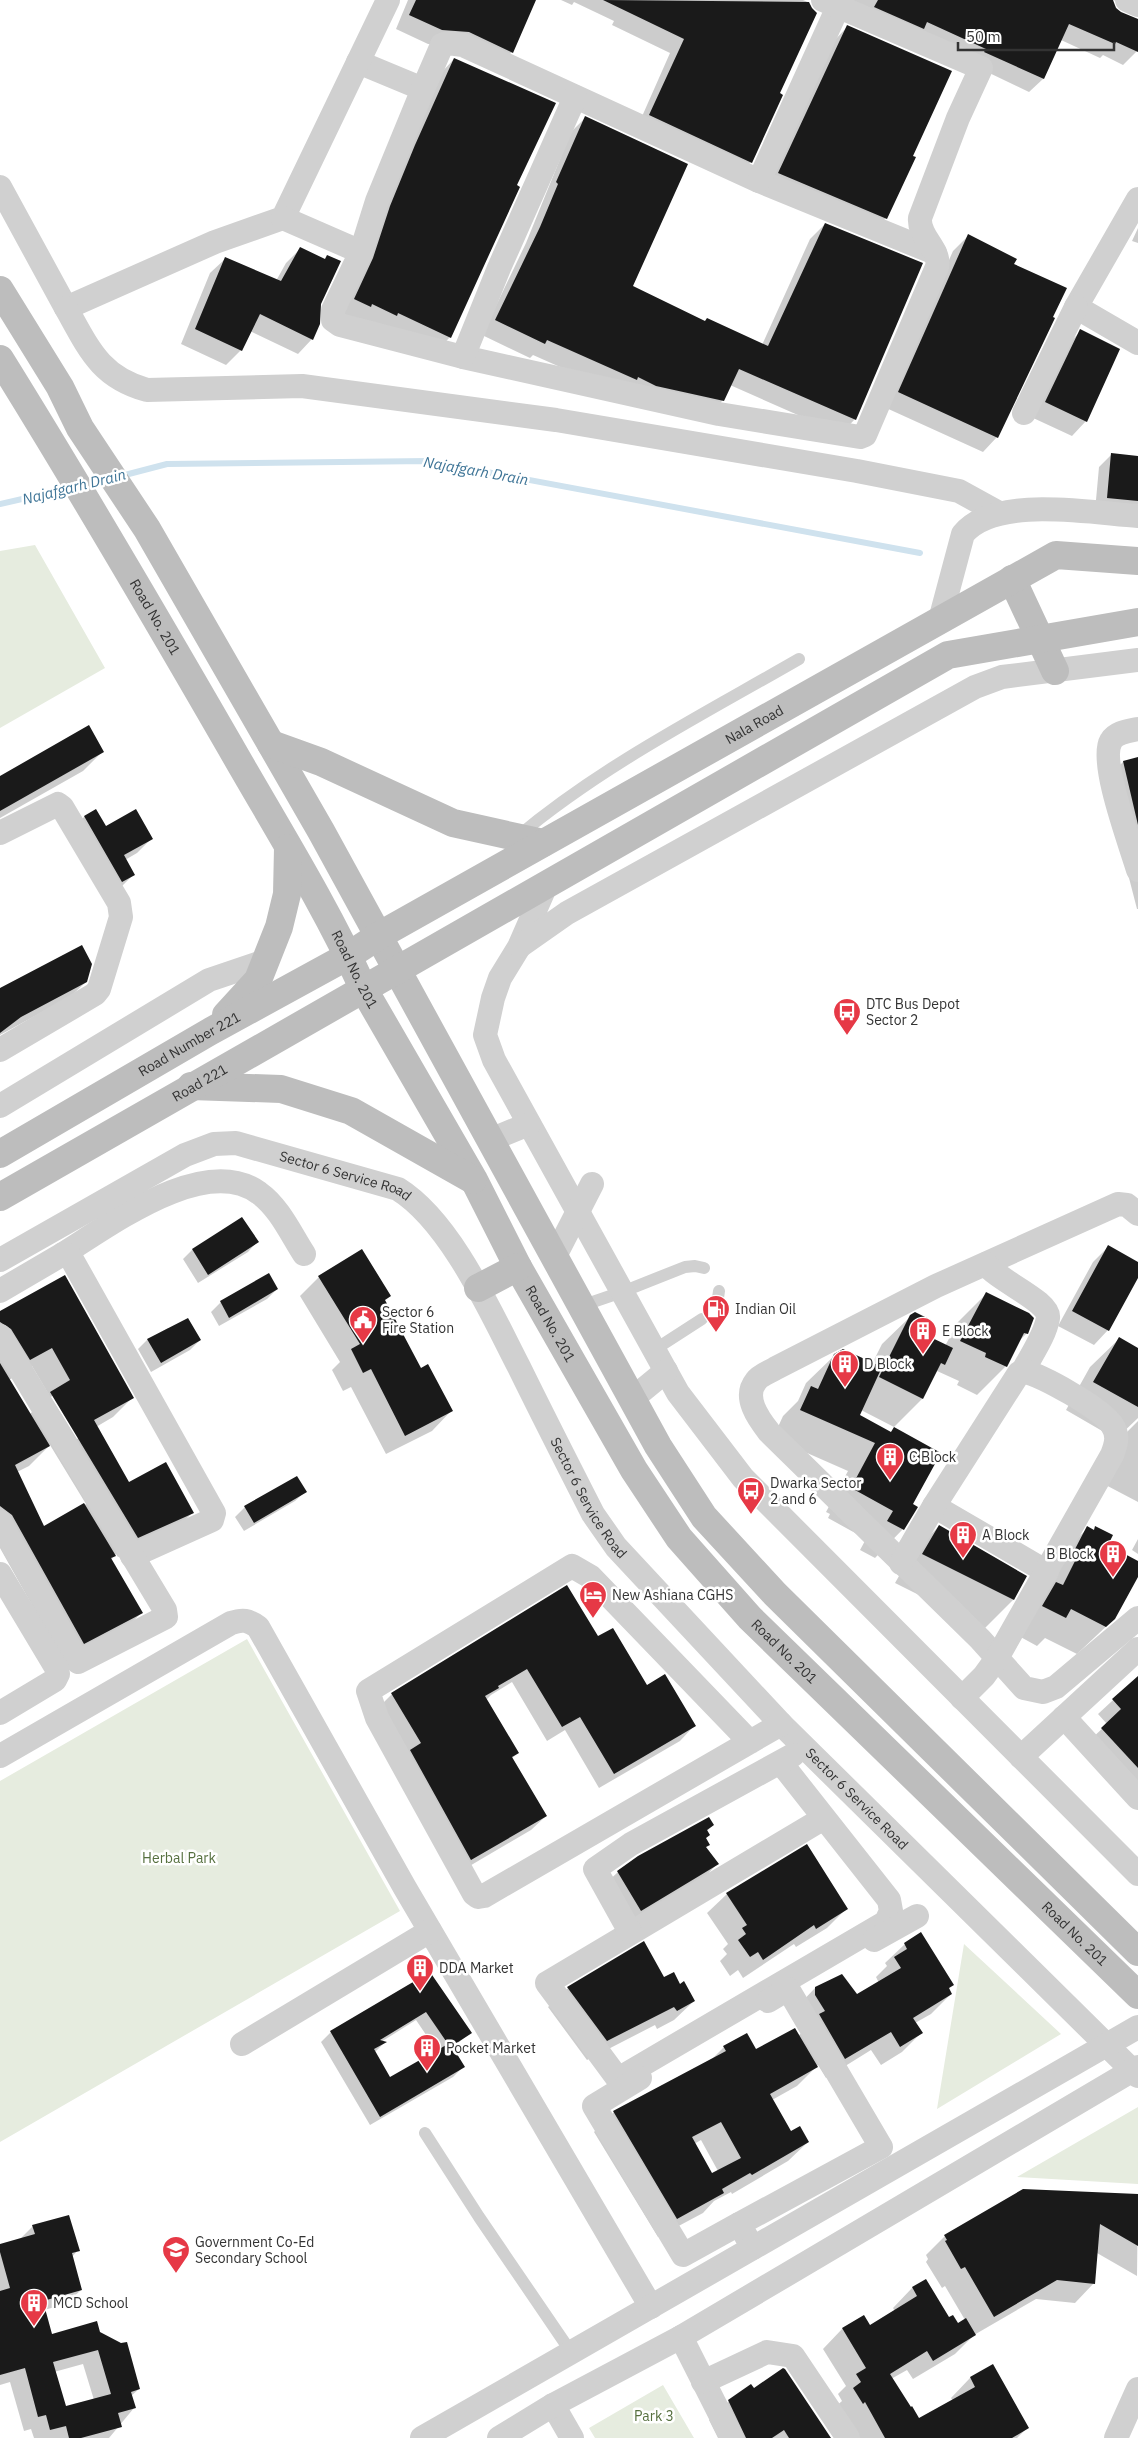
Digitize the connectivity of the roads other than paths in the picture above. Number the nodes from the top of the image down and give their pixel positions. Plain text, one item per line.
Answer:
1 (388, 0) edge
2 (1128, 0) edge
3 (830, 4) edge
4 (1138, 5) edge
5 (358, 62) junction
6 (423, 89) junction
7 (575, 97) junction
8 (759, 180) junction
9 (0, 187) edge
10 (1138, 199) edge
11 (284, 218) junction
12 (361, 252) junction
13 (935, 254) junction
14 (0, 290) edge
15 (1076, 307) junction
16 (66, 308) junction
17 (1138, 343) edge
18 (463, 357) junction
19 (0, 358) edge
20 (1024, 413) dead end
21 (999, 513) junction
22 (1138, 516) edge
23 (1138, 561) edge
24 (1012, 579) junction
25 (940, 620) junction
26 (1138, 622) edge
27 (1041, 639) junction
28 (799, 659) dead end
29 (1138, 660) edge
30 (1055, 671) junction
31 (1138, 729) edge
32 (271, 744) junction
33 (0, 832) edge
34 (517, 837) junction
35 (543, 843) junction
36 (288, 847) junction
37 (1136, 859) edge
38 (547, 883) junction
39 (380, 936) junction
40 (519, 947) junction
41 (348, 956) junction
42 (265, 961) junction
43 (398, 968) junction
44 (363, 988) junction
45 (211, 1030) junction
46 (0, 1050) edge
47 (191, 1086) junction
48 (2, 1100) edge
49 (529, 1124) junction
50 (490, 1140) junction
51 (3, 1145) edge
52 (474, 1180) junction
53 (592, 1184) dead end
54 (0, 1197) edge
55 (1134, 1206) edge
56 (578, 1214) junction
57 (64, 1254) junction
58 (304, 1254) dead end
59 (554, 1258) junction
60 (0, 1260) edge
61 (986, 1264) junction
62 (518, 1267) junction
63 (704, 1268) dead end
64 (478, 1288) junction
65 (0, 1291) edge
66 (719, 1291) dead end
67 (622, 1292) junction
68 (717, 1304) dead end
69 (581, 1306) junction
70 (702, 1319) dead end
71 (0, 1336) edge
72 (654, 1350) junction
73 (666, 1371) junction
74 (1023, 1371) junction
75 (632, 1399) junction
76 (934, 1506) junction
77 (0, 1522) edge
78 (132, 1556) junction
79 (901, 1563) junction
80 (1047, 1572) junction
81 (0, 1574) edge
82 (1138, 1618) edge
83 (1138, 1649) edge
84 (997, 1658) junction
85 (962, 1698) junction
86 (0, 1713) edge
87 (1064, 1717) junction
88 (781, 1724) junction
89 (750, 1742) junction
90 (806, 1748) junction
91 (0, 1756) edge
92 (1021, 1757) junction
93 (781, 1763) junction
94 (1138, 1798) edge
95 (824, 1818) junction
96 (1138, 1874) edge
97 (917, 1916) dead end
98 (430, 1931) junction
99 (630, 1932) junction
100 (1138, 1952) edge
101 (788, 1989) junction
102 (1138, 1995) edge
103 (1138, 2026) edge
104 (242, 2044) dead end
105 (1107, 2046) junction
106 (1136, 2072) edge
107 (425, 2133) dead end
108 (739, 2224) junction
109 (753, 2248) junction
110 (651, 2307) junction
111 (680, 2337) junction
112 (571, 2352) junction
113 (703, 2382) junction
114 (1137, 2392) edge
115 (553, 2405) junction
116 (422, 2438) edge
117 (499, 2438) edge
118 (572, 2438) edge
119 (732, 2438) edge
120 (848, 2438) edge
121 (1116, 2438) edge

1 - 5 street
2 - 4 street
3 - 8 street
3 - 13 street
5 - 6 street
5 - 11 street
6 - 7 street
6 - 12 street
7 - 8 street
7 - 18 street
8 - 13 street
9 - 16 street
10 - 15 street
11 - 12 street
11 - 16 street
12 - 18 street
13 - 18 street
14 - 32 main road
15 - 17 street
15 - 20 street
16 - 21 street
19 - 36 main road, Road No. 201
21 - 22 street
21 - 25 street
23 - 24 main road, Nala Road
24 - 25 main road, Nala Road
24 - 27 main road
25 - 35 main road, Nala Road
26 - 27 main road
27 - 30 main road
27 - 38 main road
28 - 34 lane
29 - 30 street
30 - 40 street
31 - 37 street
32 - 34 main road
32 - 39 main road
33 - 46 street
34 - 35 main road
35 - 39 main road, Nala Road
36 - 41 main road, Road No. 201
36 - 42 main road
38 - 40 street
38 - 43 main road
39 - 41 main road, Road Number 221
39 - 43 main road
40 - 49 street
41 - 44 main road, Road No. 201
41 - 45 main road, Road Number 221
42 - 45 main road
42 - 48 street
43 - 44 main road, Road 221
43 - 50 main road
44 - 47 main road, Road 221
44 - 52 main road, Road No. 201
45 - 51 main road, Road Number 221
47 - 52 main road
47 - 54 main road, Road 221
49 - 50 street
49 - 56 street
50 - 59 main road
52 - 62 main road, Road No. 201
53 - 56 street
55 - 61 street
56 - 59 street
56 - 67 street
57 - 58 street
57 - 65 street
57 - 78 street
59 - 69 main road
60 - 64 street, Sector 6 Service Road
61 - 74 street
61 - 79 street
62 - 64 main road
62 - 102 main road, Road No. 201
63 - 67 lane
64 - 88 street, Sector 6 Service Road
66 - 68 lane
67 - 69 lane
67 - 72 street
69 - 75 main road
70 - 72 lane
71 - 78 street
72 - 73 street
73 - 75 street
73 - 85 street
74 - 76 street
74 - 80 street
75 - 100 main road
76 - 79 street
76 - 80 street
77 - 78 street
79 - 84 street
80 - 84 street
81 - 86 street
82 - 84 street
83 - 87 street
84 - 85 street
85 - 92 street
87 - 92 street
87 - 94 street
88 - 89 street
88 - 90 street, Sector 6 Service Road
89 - 89 street
90 - 93 street
90 - 105 street, Sector 6 Service Road
91 - 98 street
92 - 96 street
93 - 95 street
93 - 99 street
95 - 99 street
95 - 99 street
97 - 101 street
98 - 104 street
98 - 110 street
101 - 108 street
101 - 108 street
103 - 105 street
105 - 106 street, Sector 6 Service Road
105 - 109 street
106 - 111 street
107 - 112 lane
108 - 109 street
109 - 110 street
110 - 112 street
111 - 113 street
111 - 115 street
112 - 116 street
113 - 119 street
113 - 120 street
114 - 121 street
115 - 117 street
115 - 118 street

